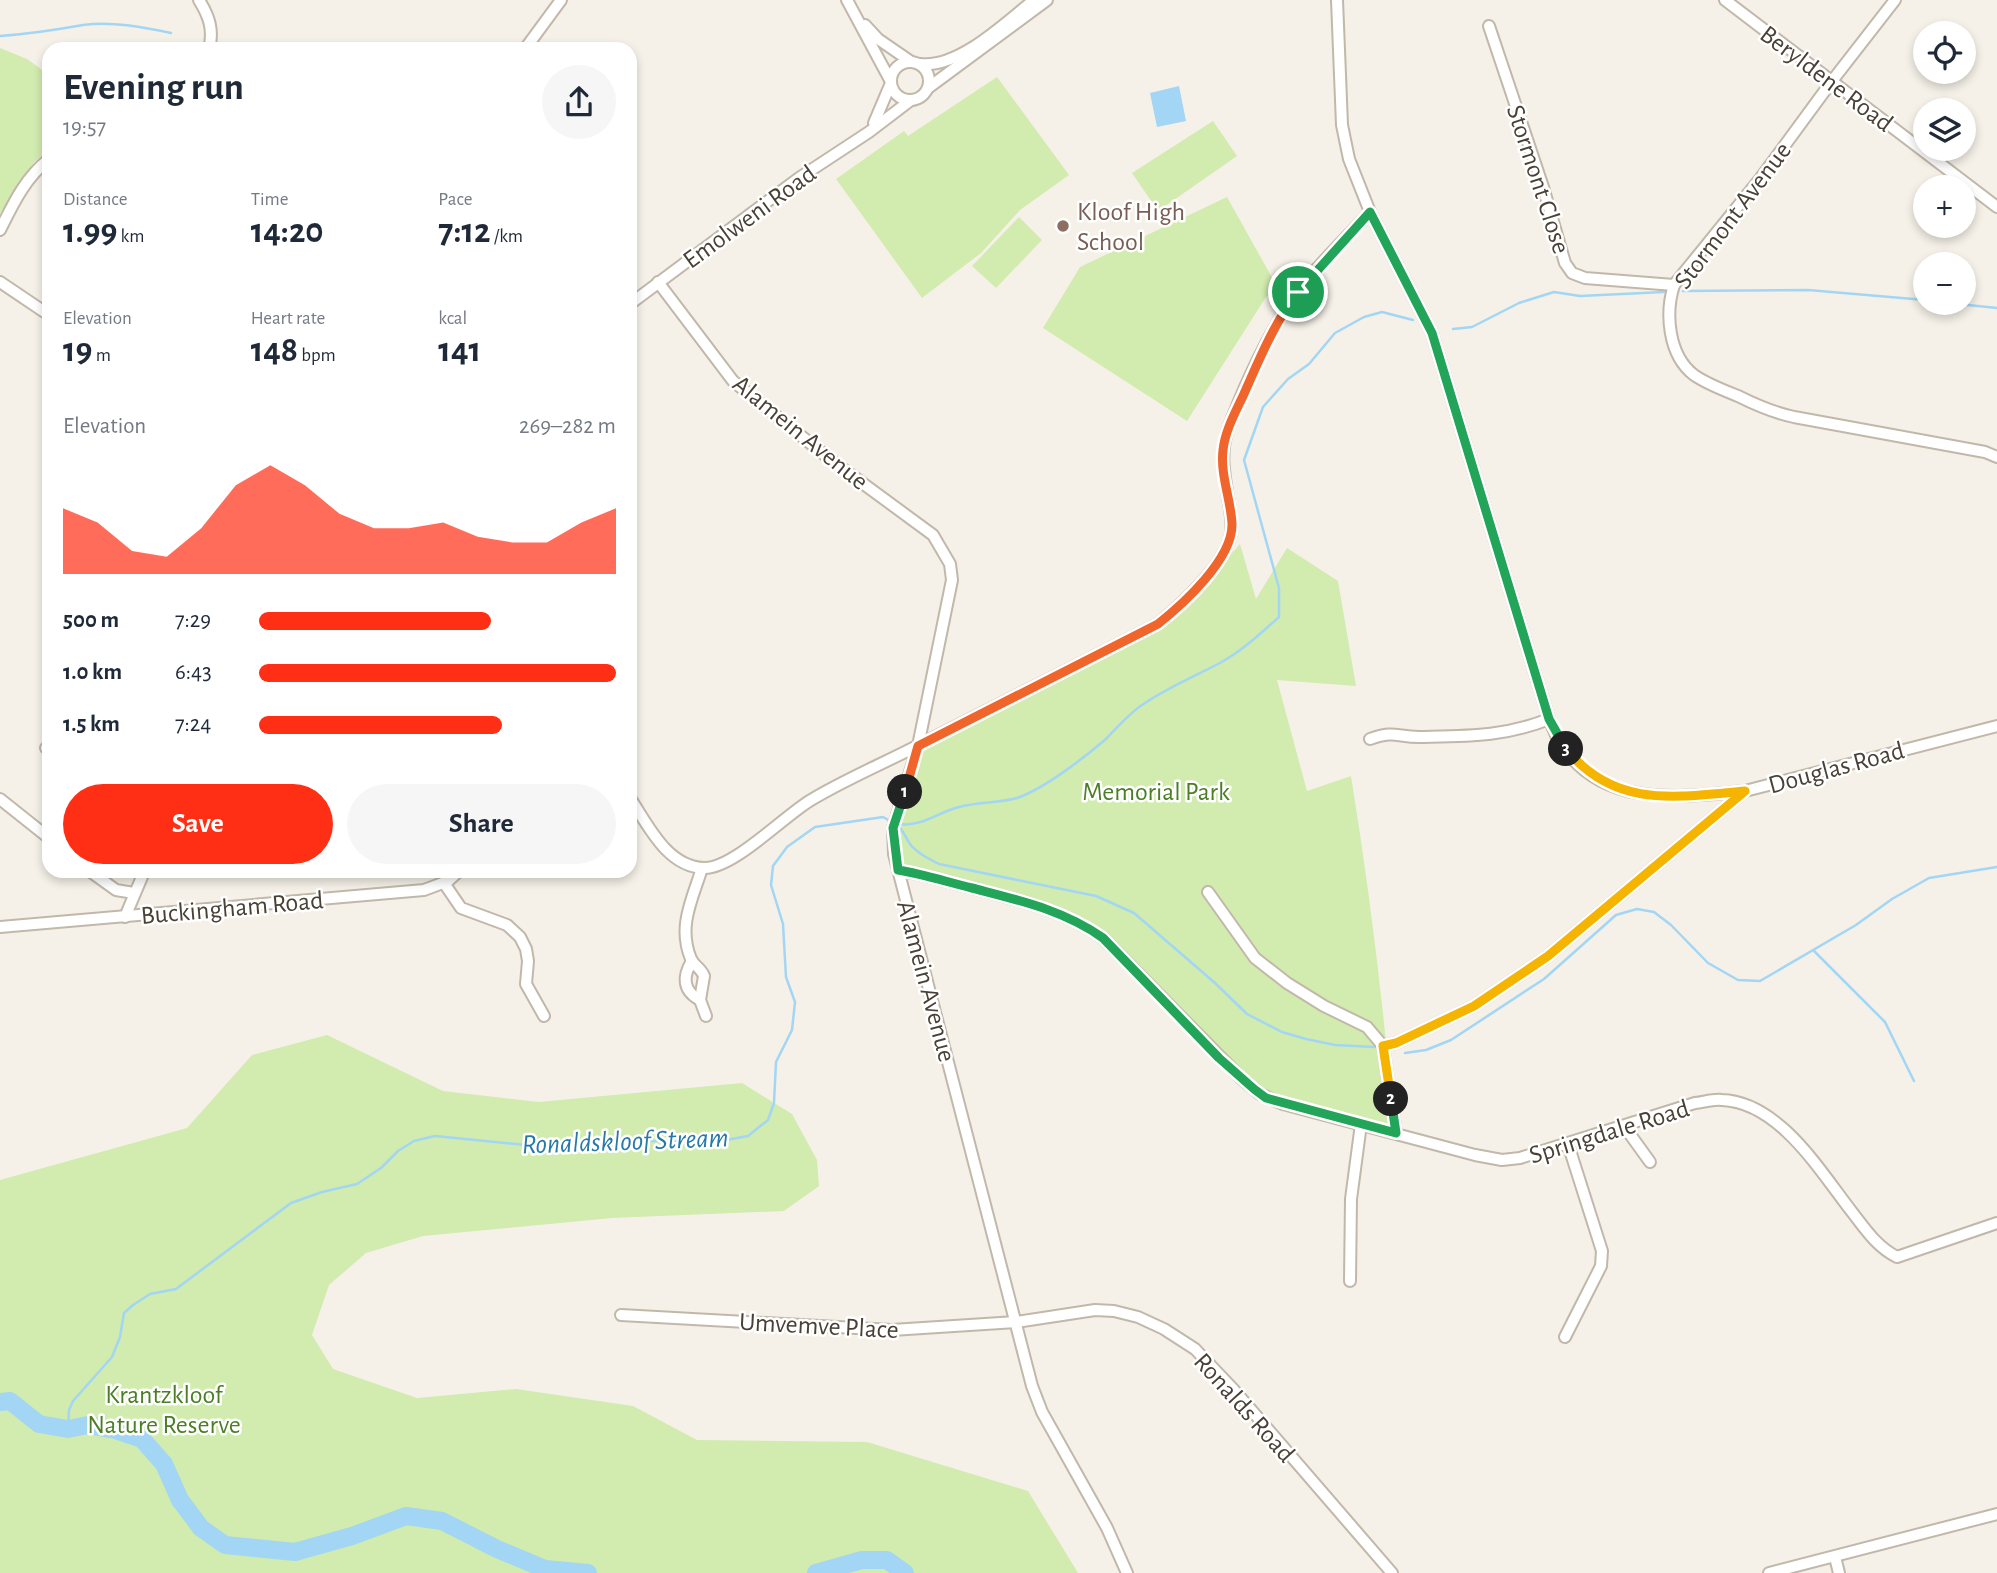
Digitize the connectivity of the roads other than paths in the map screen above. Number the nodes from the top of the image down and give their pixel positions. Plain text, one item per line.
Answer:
1 (199, 0) edge
2 (561, 0) edge
3 (847, 0) edge
4 (1034, 0) edge
5 (1047, 0) edge
6 (1337, 0) edge
7 (1724, 0) edge
8 (1895, 0) edge
9 (856, 15) junction
10 (1489, 26) dead end
11 (210, 42) edge
12 (530, 42) edge
13 (915, 63) junction
14 (1832, 81) junction
15 (890, 82) junction
16 (928, 88) junction
17 (911, 100) junction
18 (869, 132) junction
19 (42, 166) edge
20 (1997, 207) edge
21 (1370, 212) junction
22 (0, 230) edge
23 (0, 282) edge
24 (659, 282) junction
25 (1674, 285) junction
26 (637, 299) edge
27 (42, 310) edge
28 (1997, 457) edge
29 (1549, 719) junction
30 (1997, 726) edge
31 (1370, 739) dead end
32 (918, 746) junction
33 (1745, 791) junction
34 (0, 799) edge
35 (637, 808) edge
36 (42, 832) edge
37 (702, 868) junction
38 (898, 870) junction
39 (99, 878) edge
40 (141, 878) edge
41 (450, 878) edge
42 (444, 883) junction
43 (1208, 892) dead end
44 (134, 893) junction
45 (125, 917) junction
46 (0, 927) edge
47 (692, 961) junction
48 (700, 1000) junction
49 (544, 1016) dead end
50 (706, 1016) dead end
51 (1383, 1046) junction
52 (1361, 1124) junction
53 (1624, 1126) junction
54 (1396, 1133) junction
55 (1568, 1144) junction
56 (1650, 1162) dead end
57 (1997, 1223) edge
58 (1350, 1281) dead end
59 (621, 1315) dead end
60 (1016, 1322) junction
61 (1565, 1337) dead end
62 (1997, 1514) edge
63 (1835, 1557) junction
64 (1127, 1573) edge
65 (1392, 1573) edge
66 (1769, 1573) edge
67 (1839, 1573) edge

1 - 11 street
2 - 12 street
3 - 9 street
4 - 13 street
5 - 16 street
6 - 21 street
7 - 14 street, Beryldene Road
8 - 14 street, Stormont Avenue
9 - 13 street
9 - 15 street
10 - 25 street, Stormont Close
13 - 15 street
13 - 16 street
14 - 20 street, Beryldene Road
14 - 25 street, Stormont Avenue
15 - 17 street
15 - 18 street, Emolweni Road
16 - 17 street
17 - 18 street, Emolweni Road
18 - 24 street, Emolweni Road
19 - 22 street
21 - 29 street
21 - 32 street
23 - 27 street
24 - 26 street, Emolweni Road
24 - 32 street, Alamein Avenue
25 - 28 street, Stormont Avenue
29 - 31 street
29 - 33 street
30 - 33 street, Douglas Road
32 - 37 street
32 - 38 street, Alamein Avenue
33 - 51 street, Douglas Road
34 - 36 street
35 - 37 street
37 - 47 street
38 - 52 street, Springdale Road
38 - 60 street, Alamein Avenue
39 - 44 street
40 - 44 street
41 - 42 street, Buckingham Road
42 - 45 street, Buckingham Road
42 - 49 street
43 - 51 street
44 - 45 street
45 - 46 street, Buckingham Road
47 - 48 street
47 - 48 street
48 - 50 street
51 - 54 street
52 - 54 street, Springdale Road
52 - 58 street
53 - 55 street, Springdale Road
53 - 56 street
53 - 57 street, Springdale Road
54 - 55 street, Springdale Road
55 - 61 street
59 - 60 street, Umvemve Place
60 - 64 street, Alamein Avenue
60 - 65 street, Ronalds Road
62 - 63 street
63 - 66 street
63 - 67 street

